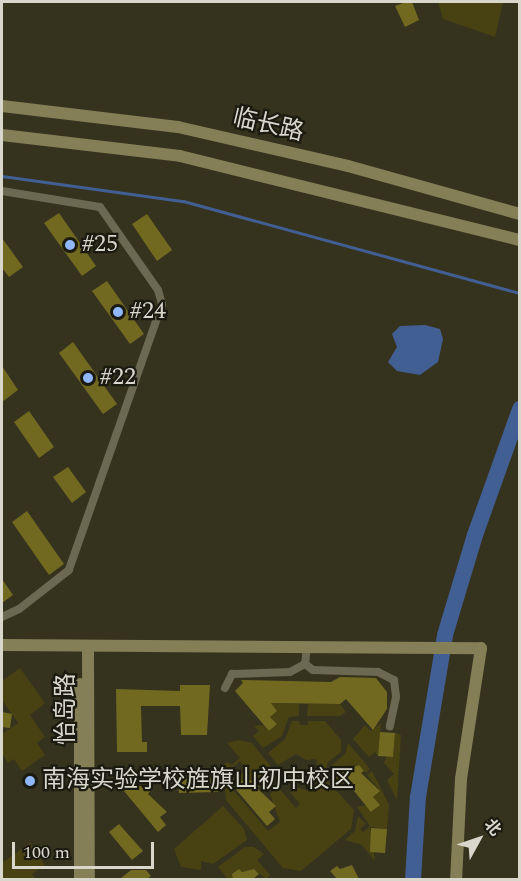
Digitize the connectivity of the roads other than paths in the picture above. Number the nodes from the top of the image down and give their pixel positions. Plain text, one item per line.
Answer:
1 (2, 106) edge
2 (2, 135) edge
3 (2, 191) edge
4 (519, 214) edge
5 (519, 240) edge
6 (2, 617) edge
7 (2, 645) edge
8 (84, 646) junction
9 (307, 646) junction
10 (305, 664) junction
11 (225, 688) dead end
12 (390, 726) dead end
13 (80, 879) edge
14 (89, 879) edge
15 (456, 879) edge

1 - 4 street, 临长路
2 - 5 street, 临长路
3 - 6 street
7 - 8 street
8 - 9 street
8 - 13 street
8 - 14 street, 怡岛路
9 - 10 street
9 - 15 street
10 - 11 street
10 - 12 street

